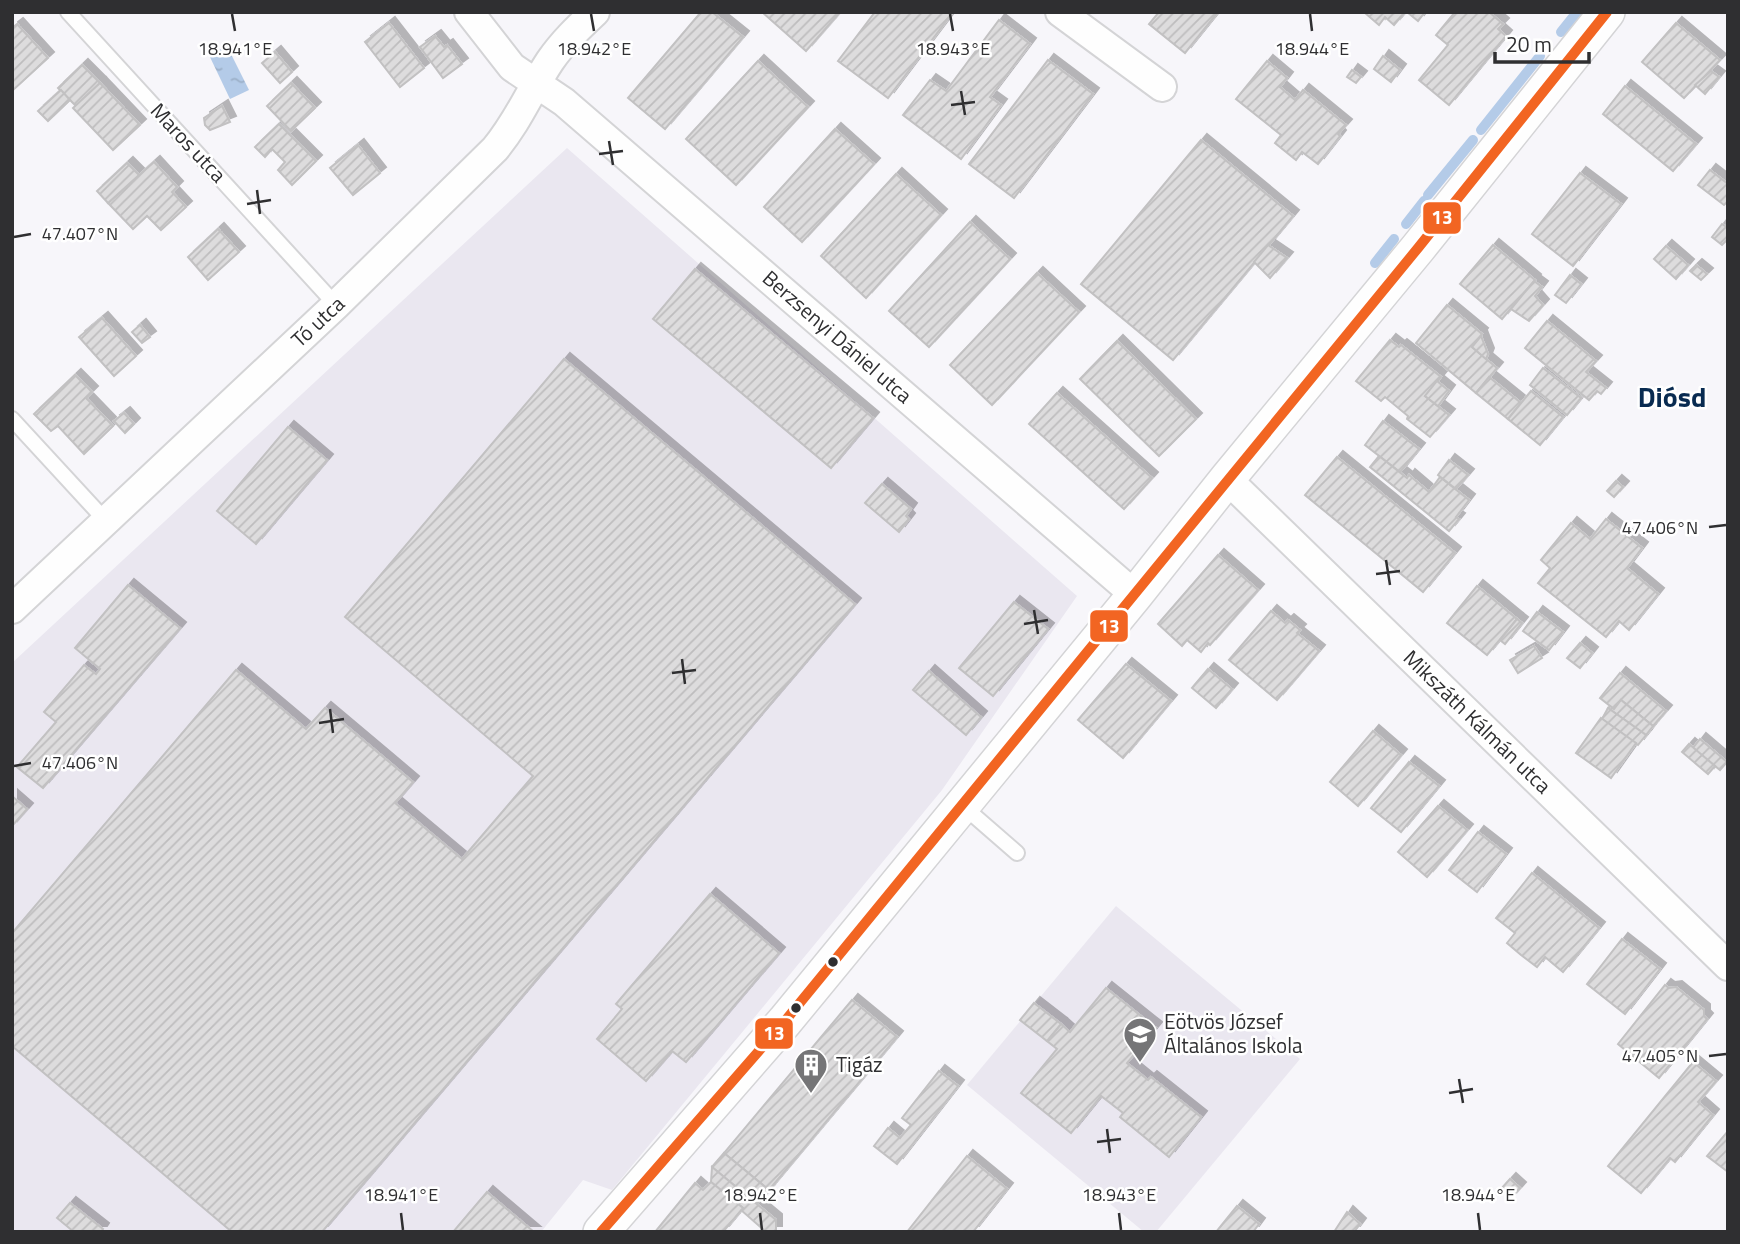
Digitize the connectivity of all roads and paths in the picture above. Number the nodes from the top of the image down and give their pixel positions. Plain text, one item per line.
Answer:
1 (68, 12) edge
2 (469, 12) edge
3 (595, 12) edge
4 (1060, 12) edge
5 (1607, 12) edge
6 (537, 84) junction
7 (1162, 87) dead end
8 (336, 305) junction
9 (12, 419) edge
10 (1227, 479) junction
11 (106, 521) junction
12 (1135, 595) junction
13 (12, 609) edge
14 (962, 805) junction
15 (1017, 853) dead end
16 (1728, 965) edge
17 (601, 1232) edge

1 - 8 lane, Maros utca
2 - 6 street, Berzsenyi Dániel utca
3 - 6 street, Tó utca
4 - 7 street
5 - 10 street
6 - 8 street, Tó utca
6 - 12 street, Berzsenyi Dániel utca
8 - 11 street, Tó utca
9 - 11 lane
10 - 12 street
10 - 16 street, Mikszáth Kálmán utca
11 - 13 street, Tó utca
12 - 14 street
14 - 15 lane
14 - 17 street

